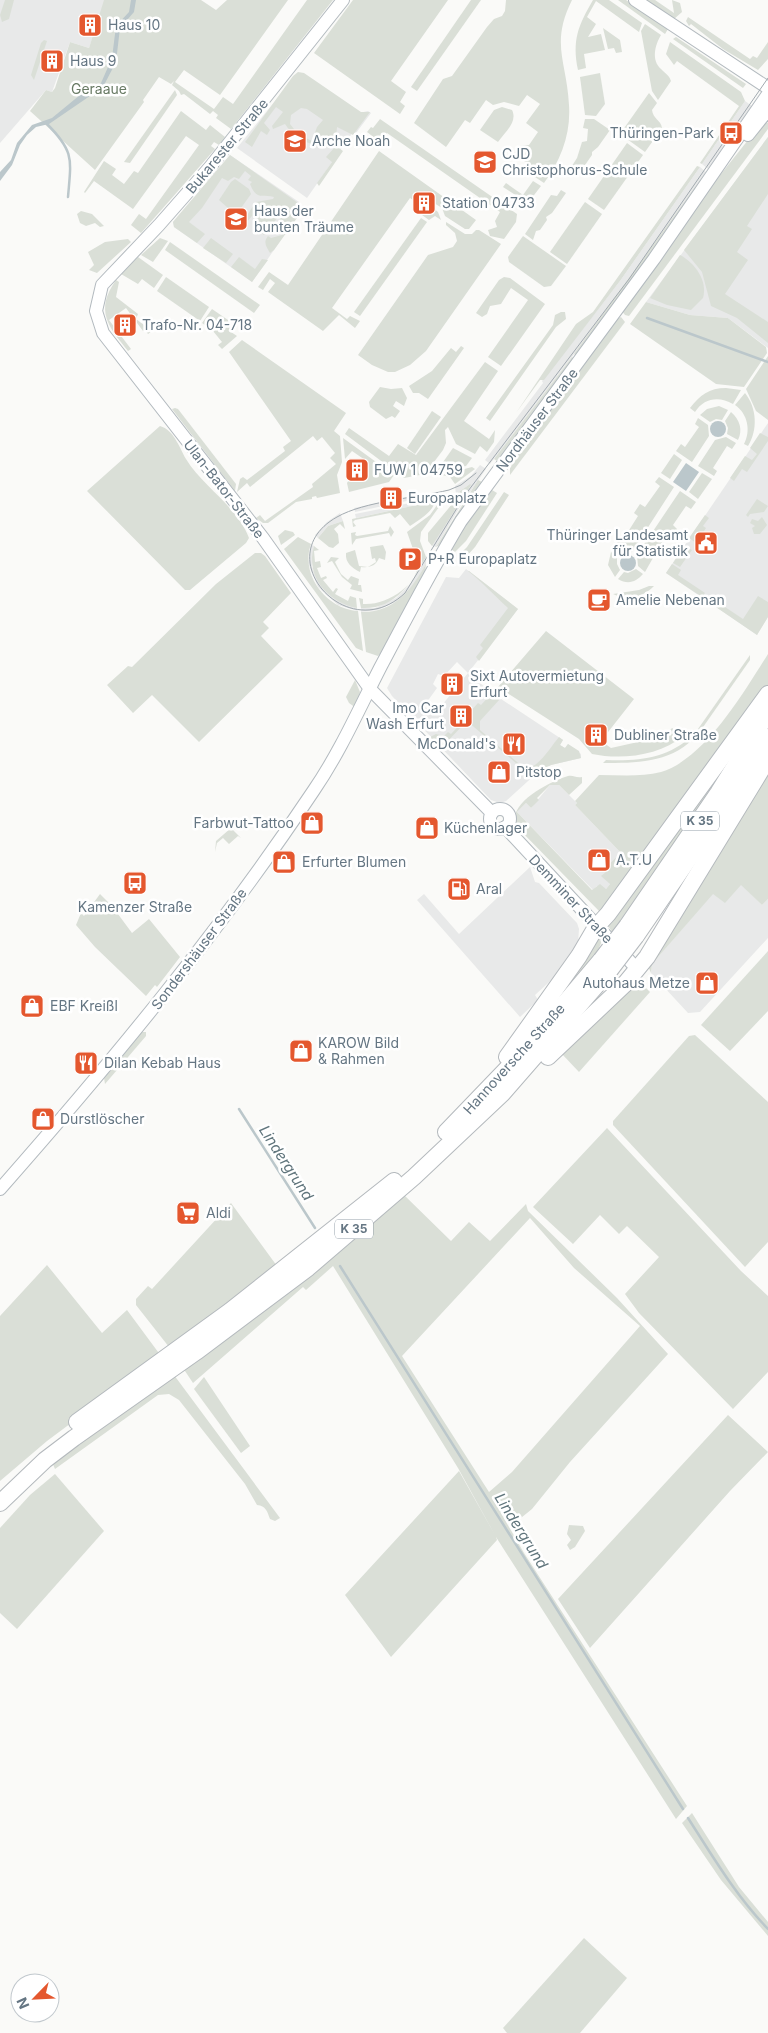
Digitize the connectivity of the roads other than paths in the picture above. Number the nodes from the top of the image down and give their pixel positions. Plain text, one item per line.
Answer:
1 (343, 0) edge
2 (635, 0) edge
3 (768, 88) edge
4 (768, 94) edge
5 (768, 110) edge
6 (687, 211) junction
7 (102, 285) joint
8 (370, 689) junction
9 (768, 694) edge
10 (768, 713) edge
11 (768, 737) edge
12 (768, 759) edge
13 (596, 926) junction
14 (631, 931) junction
15 (638, 970) junction
16 (498, 1088) junction
17 (0, 1189) edge
18 (193, 1347) junction
19 (0, 1489) edge
20 (0, 1503) edge

1 - 7 street, Bukarester Straße
2 - 3 street
4 - 6 street, Nordhäuser Straße
5 - 6 street, Nordhäuser Straße
6 - 8 street, Nordhäuser Straße
7 - 8 street, Ulan-Bator-Straße
8 - 13 street, Demminer Straße
8 - 17 street, Sondershäuser Straße
9 - 13 highway
10 - 14 highway, Hannoversche Straße / K 35
11 - 14 highway, Hannoversche Straße / K 35
12 - 15 highway
13 - 15 street, Demminer Straße
13 - 16 highway
14 - 16 highway, Hannoversche Straße / K 35, bridge
15 - 16 highway
16 - 18 highway, Hannoversche Straße / K 35
18 - 19 highway, K 35
18 - 20 highway, K 35

